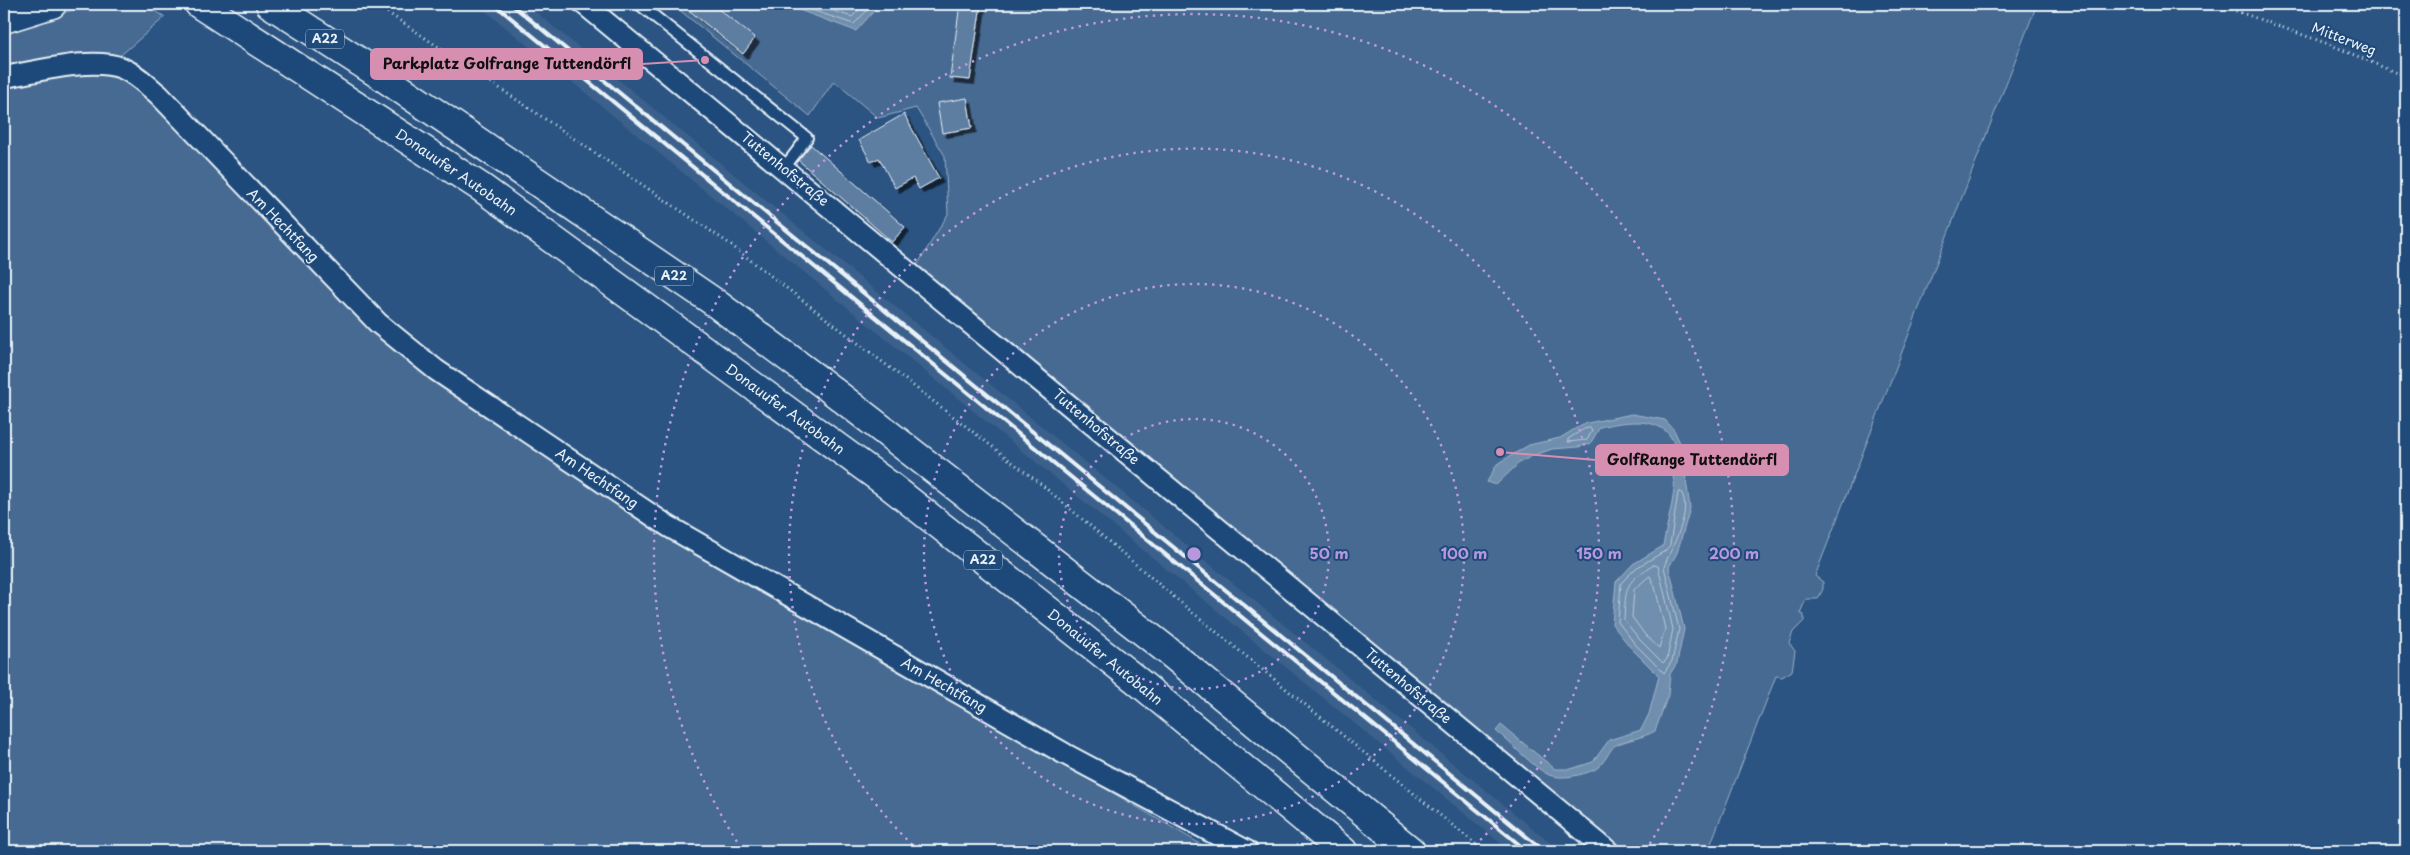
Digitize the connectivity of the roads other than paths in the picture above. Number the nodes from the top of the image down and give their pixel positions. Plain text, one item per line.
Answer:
1 (200, 4) edge
2 (270, 4) edge
3 (584, 4) edge
4 (638, 4) edge
5 (50, 5) edge
6 (4, 20) edge
7 (4, 78) edge
8 (784, 168) junction
9 (1238, 848) edge
10 (1343, 851) edge
11 (1411, 851) edge
12 (1608, 851) edge

1 - 10 main road, Donauufer Autobahn / A22
2 - 11 main road, A22
3 - 8 street, Tuttenhofstraße
4 - 8 lane
5 - 6 main road
7 - 9 street, Am Hechtfang
8 - 12 street, Tuttenhofstraße

